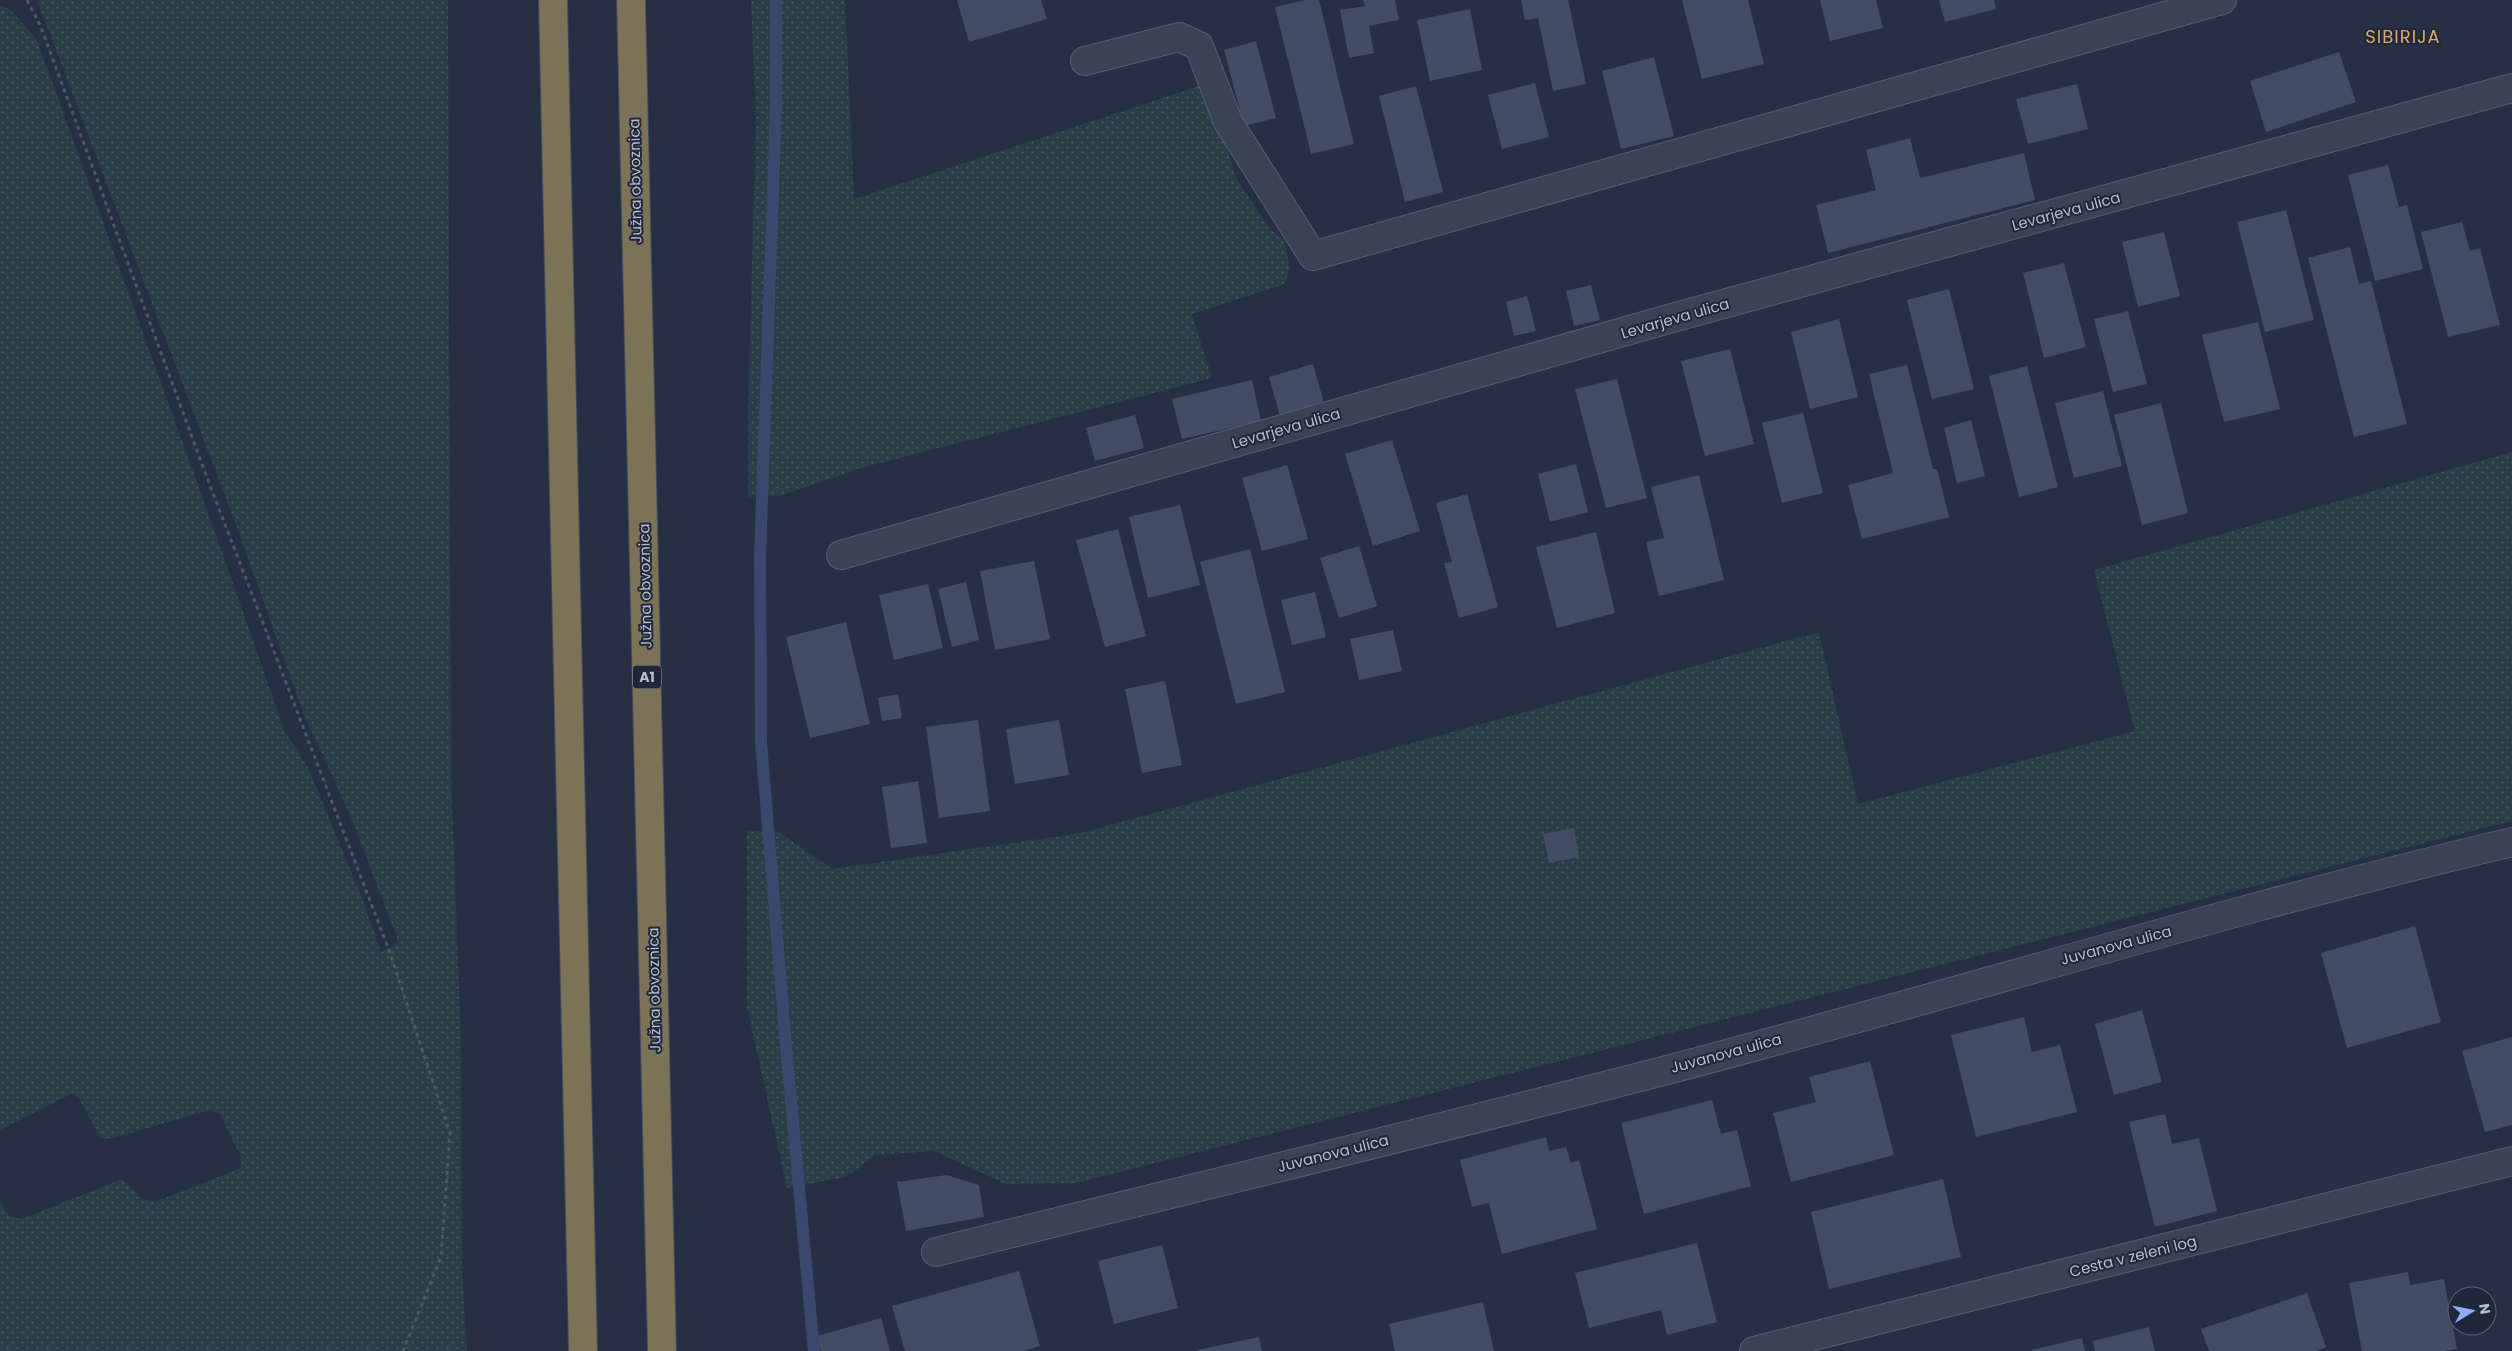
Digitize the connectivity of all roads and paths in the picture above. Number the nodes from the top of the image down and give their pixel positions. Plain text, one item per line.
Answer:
1 (27, 0) edge
2 (553, 0) edge
3 (631, 0) edge
4 (2222, 0) edge
5 (1085, 61) dead end
6 (2512, 88) edge
7 (841, 555) dead end
8 (2512, 842) edge
9 (2512, 1161) edge
10 (936, 1252) dead end
11 (403, 1351) edge
12 (584, 1351) edge
13 (662, 1351) edge
14 (1754, 1351) edge

1 - 11 path
2 - 12 highway
3 - 13 highway, Južna obvoznica / A1
4 - 5 street
6 - 7 street, Levarjeva ulica
8 - 10 street, Juvanova ulica
9 - 14 street, Cesta v zeleni log

